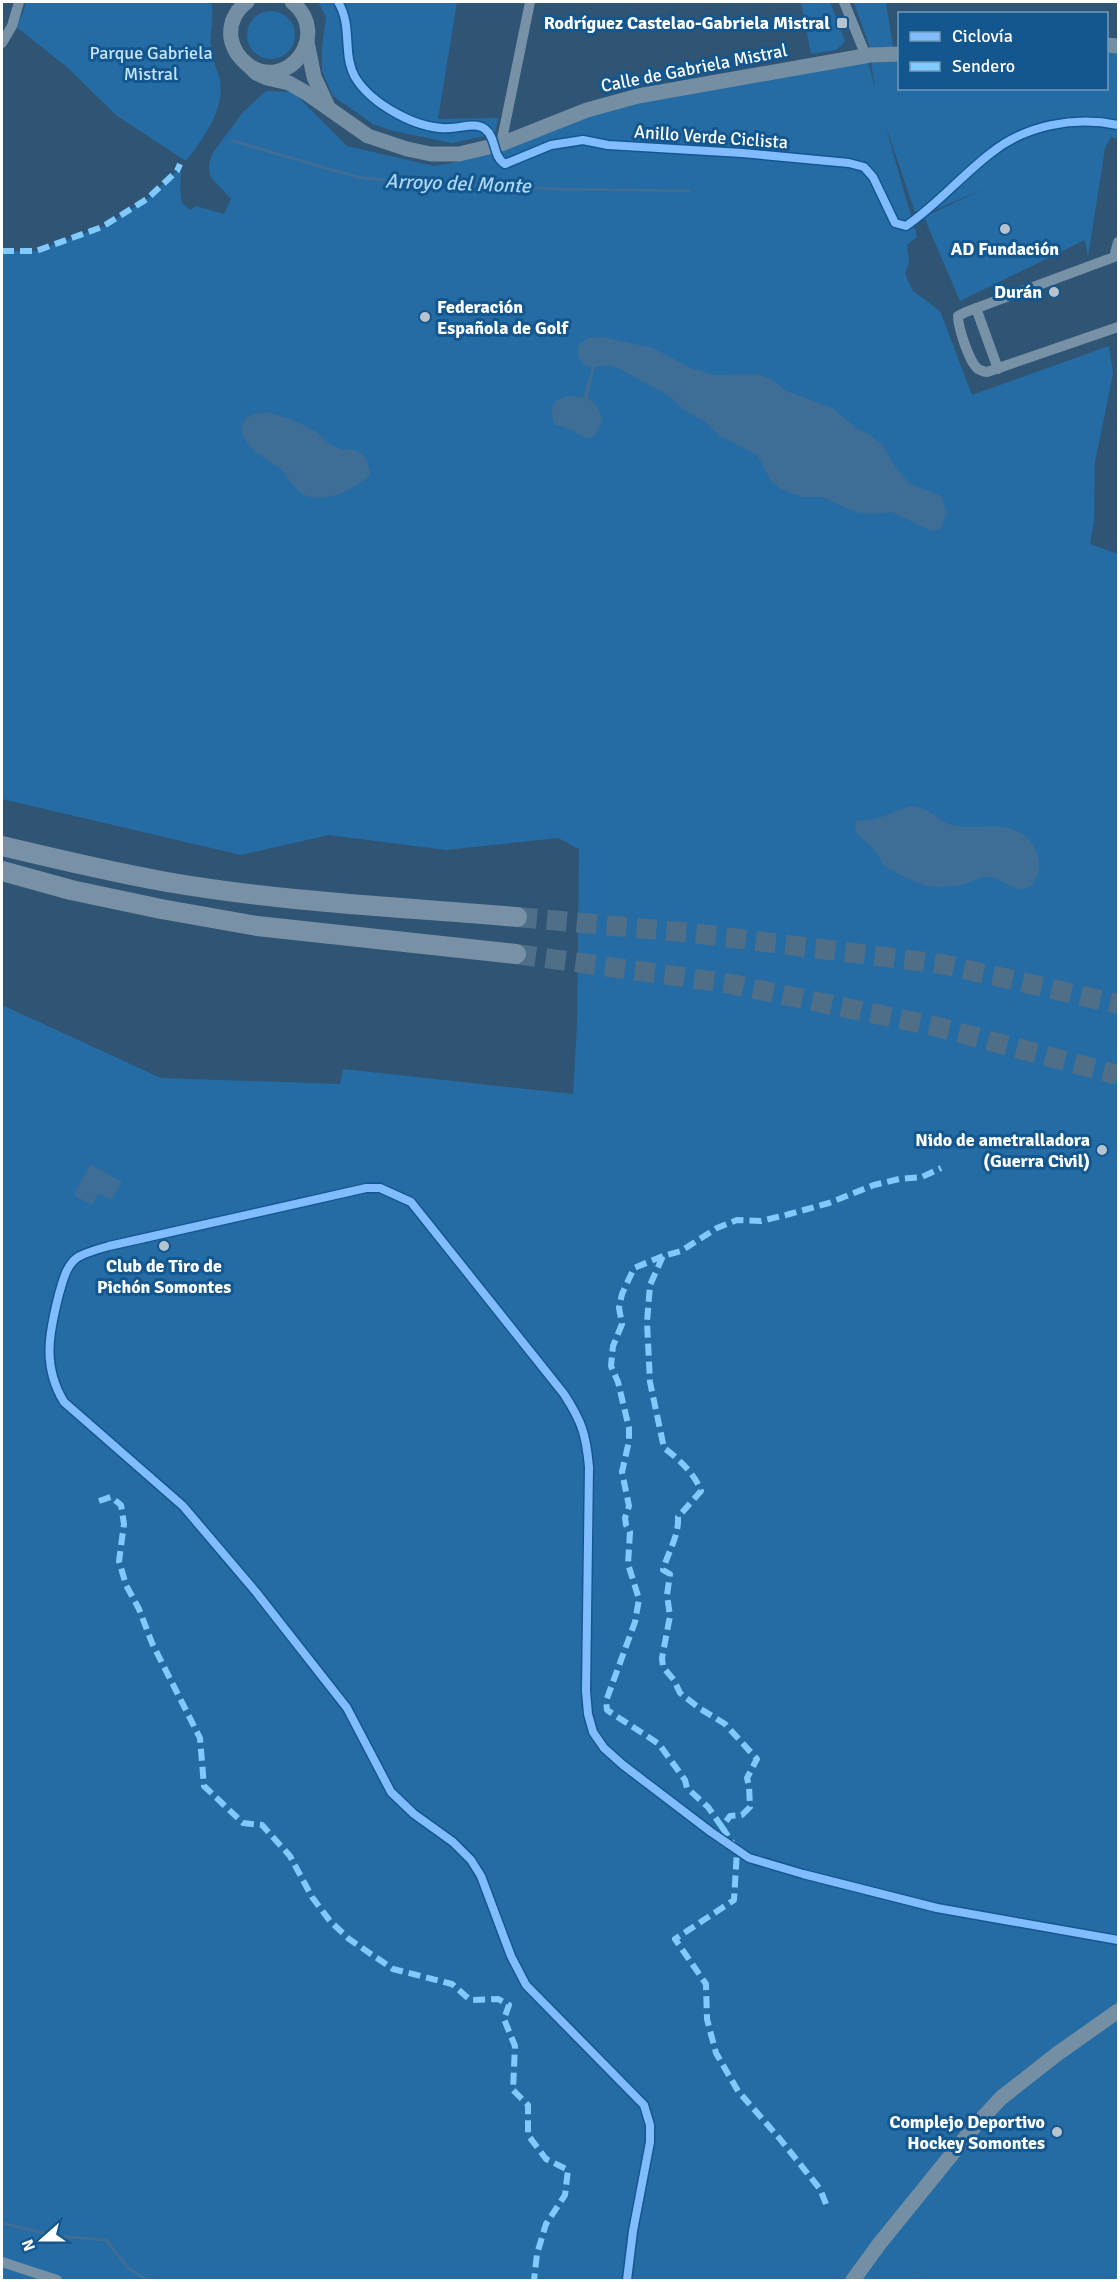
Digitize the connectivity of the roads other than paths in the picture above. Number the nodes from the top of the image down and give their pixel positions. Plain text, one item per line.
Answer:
1 (20, 2) edge
2 (292, 2) edge
3 (530, 2) edge
4 (844, 2) edge
5 (240, 4) edge
6 (307, 42) junction
7 (2, 43) edge
8 (898, 54) edge
9 (866, 56) junction
10 (247, 64) junction
11 (328, 107) junction
12 (501, 144) junction
13 (1119, 242) edge
14 (976, 308) junction
15 (1119, 327) edge
16 (998, 369) junction
17 (2, 846) edge
18 (7, 873) edge
19 (516, 917) tunnel mouth
20 (516, 954) tunnel mouth
21 (1119, 1940) edge
22 (1119, 2011) edge
23 (880, 2243) junction
24 (2, 2262) edge
25 (57, 2280) edge
26 (627, 2280) edge
27 (843, 2280) edge
28 (853, 2280) edge

1 - 7 street
2 - 6 street, Calle de Gabriela Mistral
3 - 12 street
4 - 9 street
5 - 10 street
6 - 10 street
6 - 11 street, Calle de Gabriela Mistral
8 - 9 street, Calle de Gabriela Mistral
9 - 12 street, Calle de Gabriela Mistral
10 - 11 street, Calle de Gabriela Mistral
11 - 12 street, Calle de Gabriela Mistral
13 - 14 street
14 - 16 street
14 - 16 street
15 - 16 street
17 - 19 highway
18 - 20 highway
21 - 26 street
22 - 23 street
23 - 27 street
23 - 28 street
24 - 25 street

